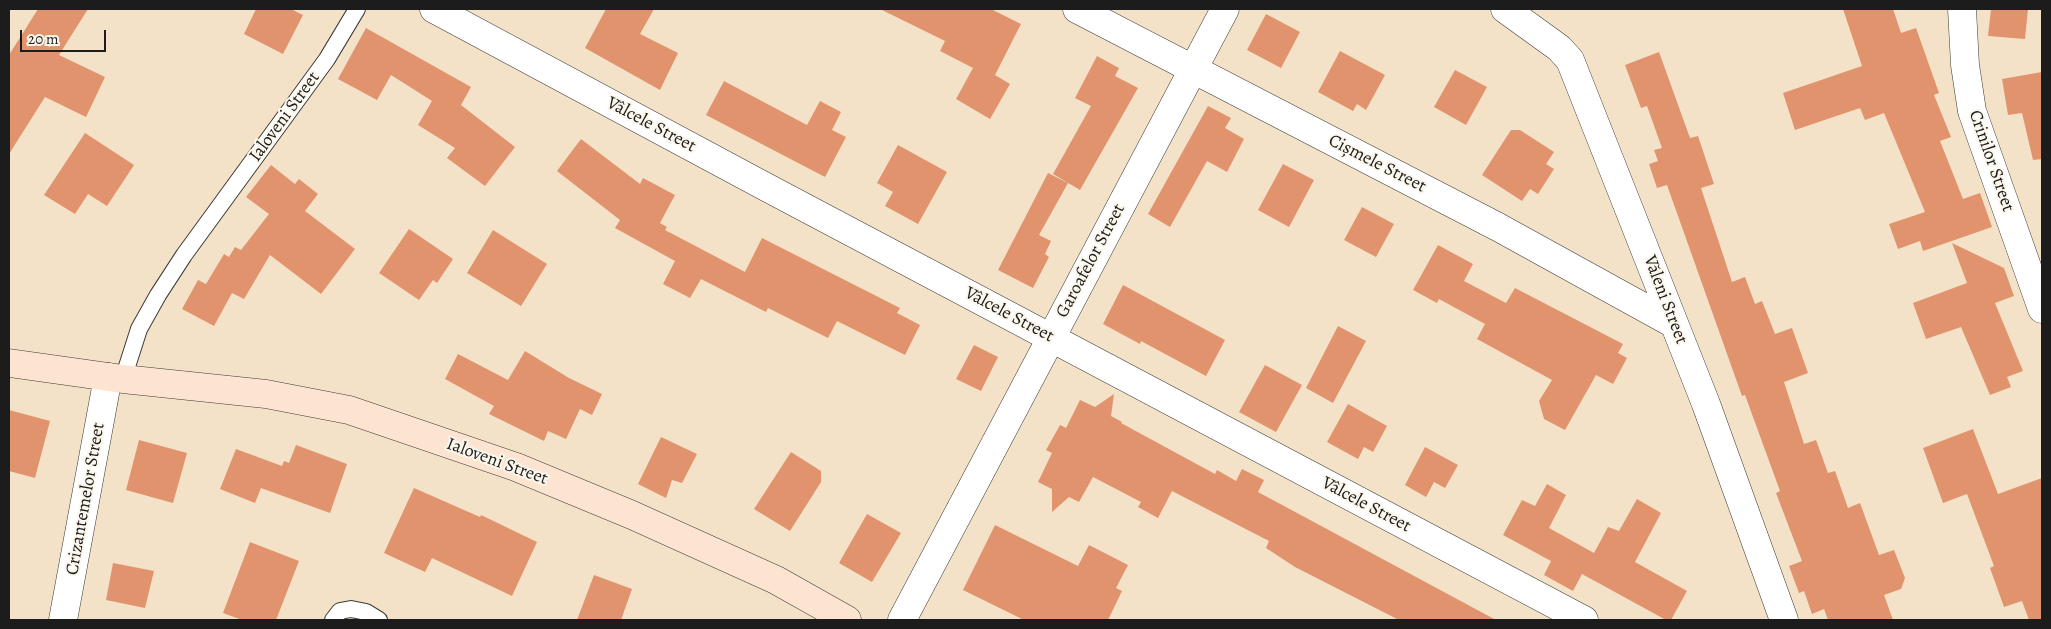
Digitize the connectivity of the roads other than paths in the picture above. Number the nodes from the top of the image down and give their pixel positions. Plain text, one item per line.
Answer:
1 (357, 9) edge
2 (434, 9) edge
3 (1077, 9) edge
4 (1225, 9) edge
5 (1505, 9) edge
6 (1962, 9) edge
7 (1192, 69) junction
8 (2042, 308) edge
9 (1674, 324) junction
10 (1051, 337) junction
11 (9, 363) edge
12 (116, 378) junction
13 (64, 620) edge
14 (333, 620) edge
15 (379, 620) edge
16 (847, 620) edge
17 (902, 620) edge
18 (1584, 620) edge
19 (1784, 620) edge

1 - 12 lane, Ialoveni Street
2 - 10 street, Vâlcele Street
3 - 7 street, Cișmele Street
4 - 7 street, Garoafelor Street
5 - 9 street, Văleni Street
6 - 8 street, Crinilor Street
7 - 9 street, Cișmele Street
7 - 10 street, Garoafelor Street
9 - 19 street, Văleni Street
10 - 17 street, Garoafelor Street
10 - 18 street, Vâlcele Street
11 - 12 street, Ialoveni Street
12 - 13 street, Crizantemelor Street
12 - 16 street, Ialoveni Street
14 - 15 lane

